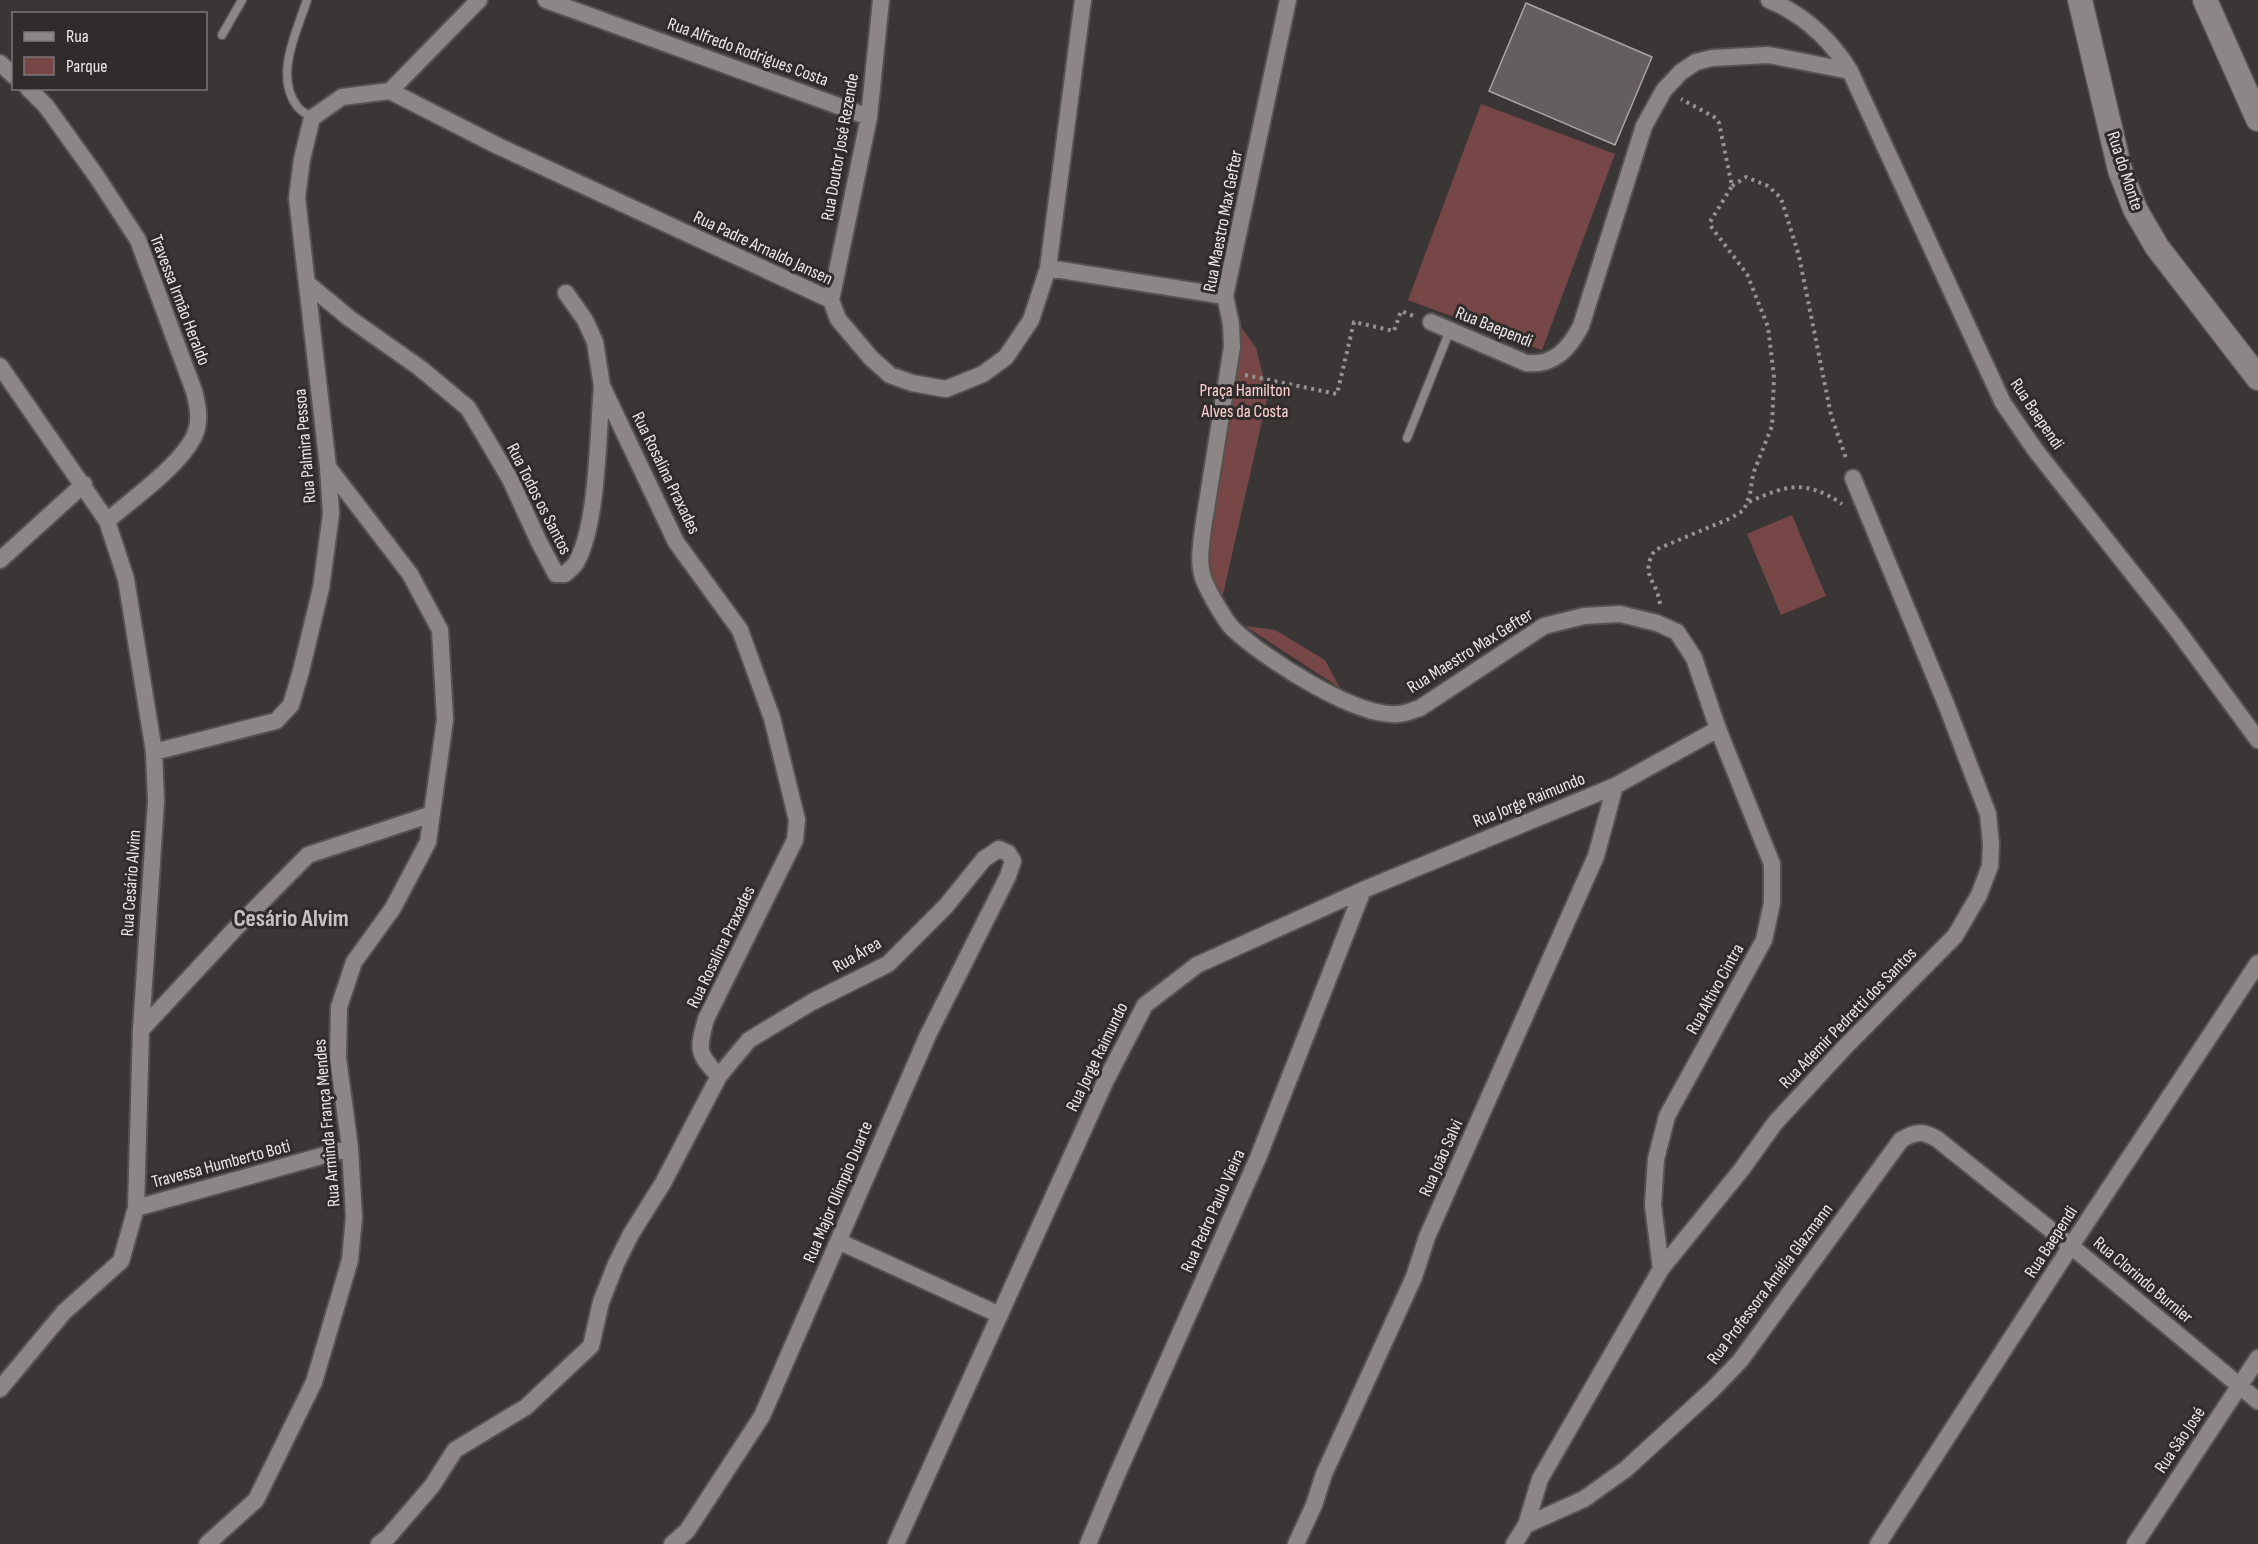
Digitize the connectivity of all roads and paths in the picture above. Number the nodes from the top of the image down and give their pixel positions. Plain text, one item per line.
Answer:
1 (242, 0) edge
2 (307, 0) edge
3 (479, 0) edge
4 (546, 0) edge
5 (881, 0) edge
6 (1083, 0) edge
7 (1288, 0) edge
8 (1769, 0) edge
9 (2080, 0) edge
10 (2205, 0) edge
11 (222, 35) dead end
12 (0, 63) edge
13 (1850, 71) junction
14 (12, 74) edge
15 (30, 90) edge
16 (1664, 90) junction
17 (390, 91) junction
18 (869, 117) junction
19 (312, 118) junction
20 (2258, 119) edge
21 (1732, 186) junction
22 (1048, 268) junction
23 (308, 285) junction
24 (566, 293) dead end
25 (1225, 296) junction
26 (831, 300) junction
27 (1431, 322) joint
28 (1450, 330) junction
29 (0, 366) edge
30 (1228, 371) junction
31 (2258, 378) edge
32 (602, 386) junction
33 (1407, 438) dead end
34 (328, 467) junction
35 (1853, 478) joint
36 (84, 484) junction
37 (1748, 502) junction
38 (1848, 510) dead end
39 (107, 521) junction
40 (0, 560) edge
41 (1656, 623) junction
42 (1718, 729) junction
43 (2258, 740) edge
44 (154, 752) junction
45 (1615, 786) junction
46 (432, 814) junction
47 (999, 849) joint
48 (1363, 890) junction
49 (2258, 963) edge
50 (141, 1030) junction
51 (719, 1076) junction
52 (1914, 1133) joint
53 (351, 1148) junction
54 (136, 1208) junction
55 (838, 1241) junction
56 (2071, 1246) junction
57 (1661, 1269) junction
58 (1000, 1315) junction
59 (2258, 1358) edge
60 (2240, 1386) junction
61 (0, 1389) edge
62 (2258, 1401) edge
63 (1526, 1525) junction
64 (207, 1544) edge
65 (379, 1544) edge
66 (672, 1544) edge
67 (896, 1544) edge
68 (1088, 1544) edge
69 (1296, 1544) edge
70 (1514, 1544) edge
71 (1878, 1544) edge
72 (2134, 1544) edge

1 - 11 lane
2 - 19 lane
3 - 17 street
4 - 18 street, Rua Alfredo Rodrigues Costa
5 - 18 street, Rua Doutor José Rezende
6 - 22 street, Rua Padre Arnaldo Jansen
7 - 25 street, Rua Maestro Max Gefter
8 - 13 street, Rua Baependi
9 - 31 main road, Rua do Monte
10 - 20 main road
12 - 14 street
13 - 16 street, Rua Baependi
13 - 43 street, Rua Baependi
15 - 39 street, Travessa Irmão Heraldo
16 - 21 path
16 - 28 street, Rua Baependi
17 - 19 street
17 - 26 street, Rua Padre Arnaldo Jansen
18 - 26 street, Rua Doutor José Rezende
19 - 23 street, Rua Palmira Pessoa
21 - 35 path
21 - 37 path
22 - 25 street
22 - 26 street, Rua Padre Arnaldo Jansen
23 - 32 street, Rua Todos os Santos
23 - 34 street, Rua Palmira Pessoa
24 - 32 street, Rua Rosalina Praxades
25 - 30 street, Rua Maestro Max Gefter
27 - 28 street, Rua Baependi
27 - 30 path
28 - 33 lane
29 - 36 street, Rua Cesário Alvim
30 - 41 street, Rua Maestro Max Gefter
32 - 51 street, Rua Rosalina Praxades
34 - 44 street, Rua Palmira Pessoa
34 - 46 street, Rua Arminda França Mendes
35 - 57 street, Rua Ademir Pedretti dos Santos
36 - 39 street, Rua Cesário Alvim
36 - 40 street
37 - 38 path
37 - 41 path
39 - 44 street, Rua Cesário Alvim
41 - 42 street, Rua Maestro Max Gefter
42 - 45 street, Rua Jorge Raimundo
42 - 57 street, Rua Altivo Cintra
44 - 50 street, Rua Cesário Alvim
45 - 48 street, Rua Jorge Raimundo
45 - 69 street, Rua João Salvi
46 - 50 street
46 - 53 street, Rua Arminda França Mendes
47 - 51 street, Rua Área
47 - 55 street, Rua Major Olímpio Duarte
48 - 58 street, Rua Jorge Raimundo
48 - 68 street, Rua Pedro Paulo Vieira
49 - 56 street, Rua Baependi
50 - 54 street, Rua Cesário Alvim
51 - 65 street
52 - 56 street, Rua Clorindo Burnier
52 - 63 street, Rua Professora Amélia Glazmann
53 - 54 street, Travessa Humberto Boti
53 - 64 street, Rua Arminda França Mendes
54 - 61 street, Rua Cesário Alvim
55 - 58 street
55 - 66 street, Rua Major Olímpio Duarte
56 - 60 street, Rua Clorindo Burnier
56 - 71 street, Rua Baependi
57 - 63 street, Rua Ademir Pedretti dos Santos
58 - 67 street, Rua Jorge Raimundo
59 - 60 street, Rua São José
60 - 62 street, Rua Clorindo Burnier
60 - 72 street, Rua São José
63 - 70 street, Rua Ademir Pedretti dos Santos

